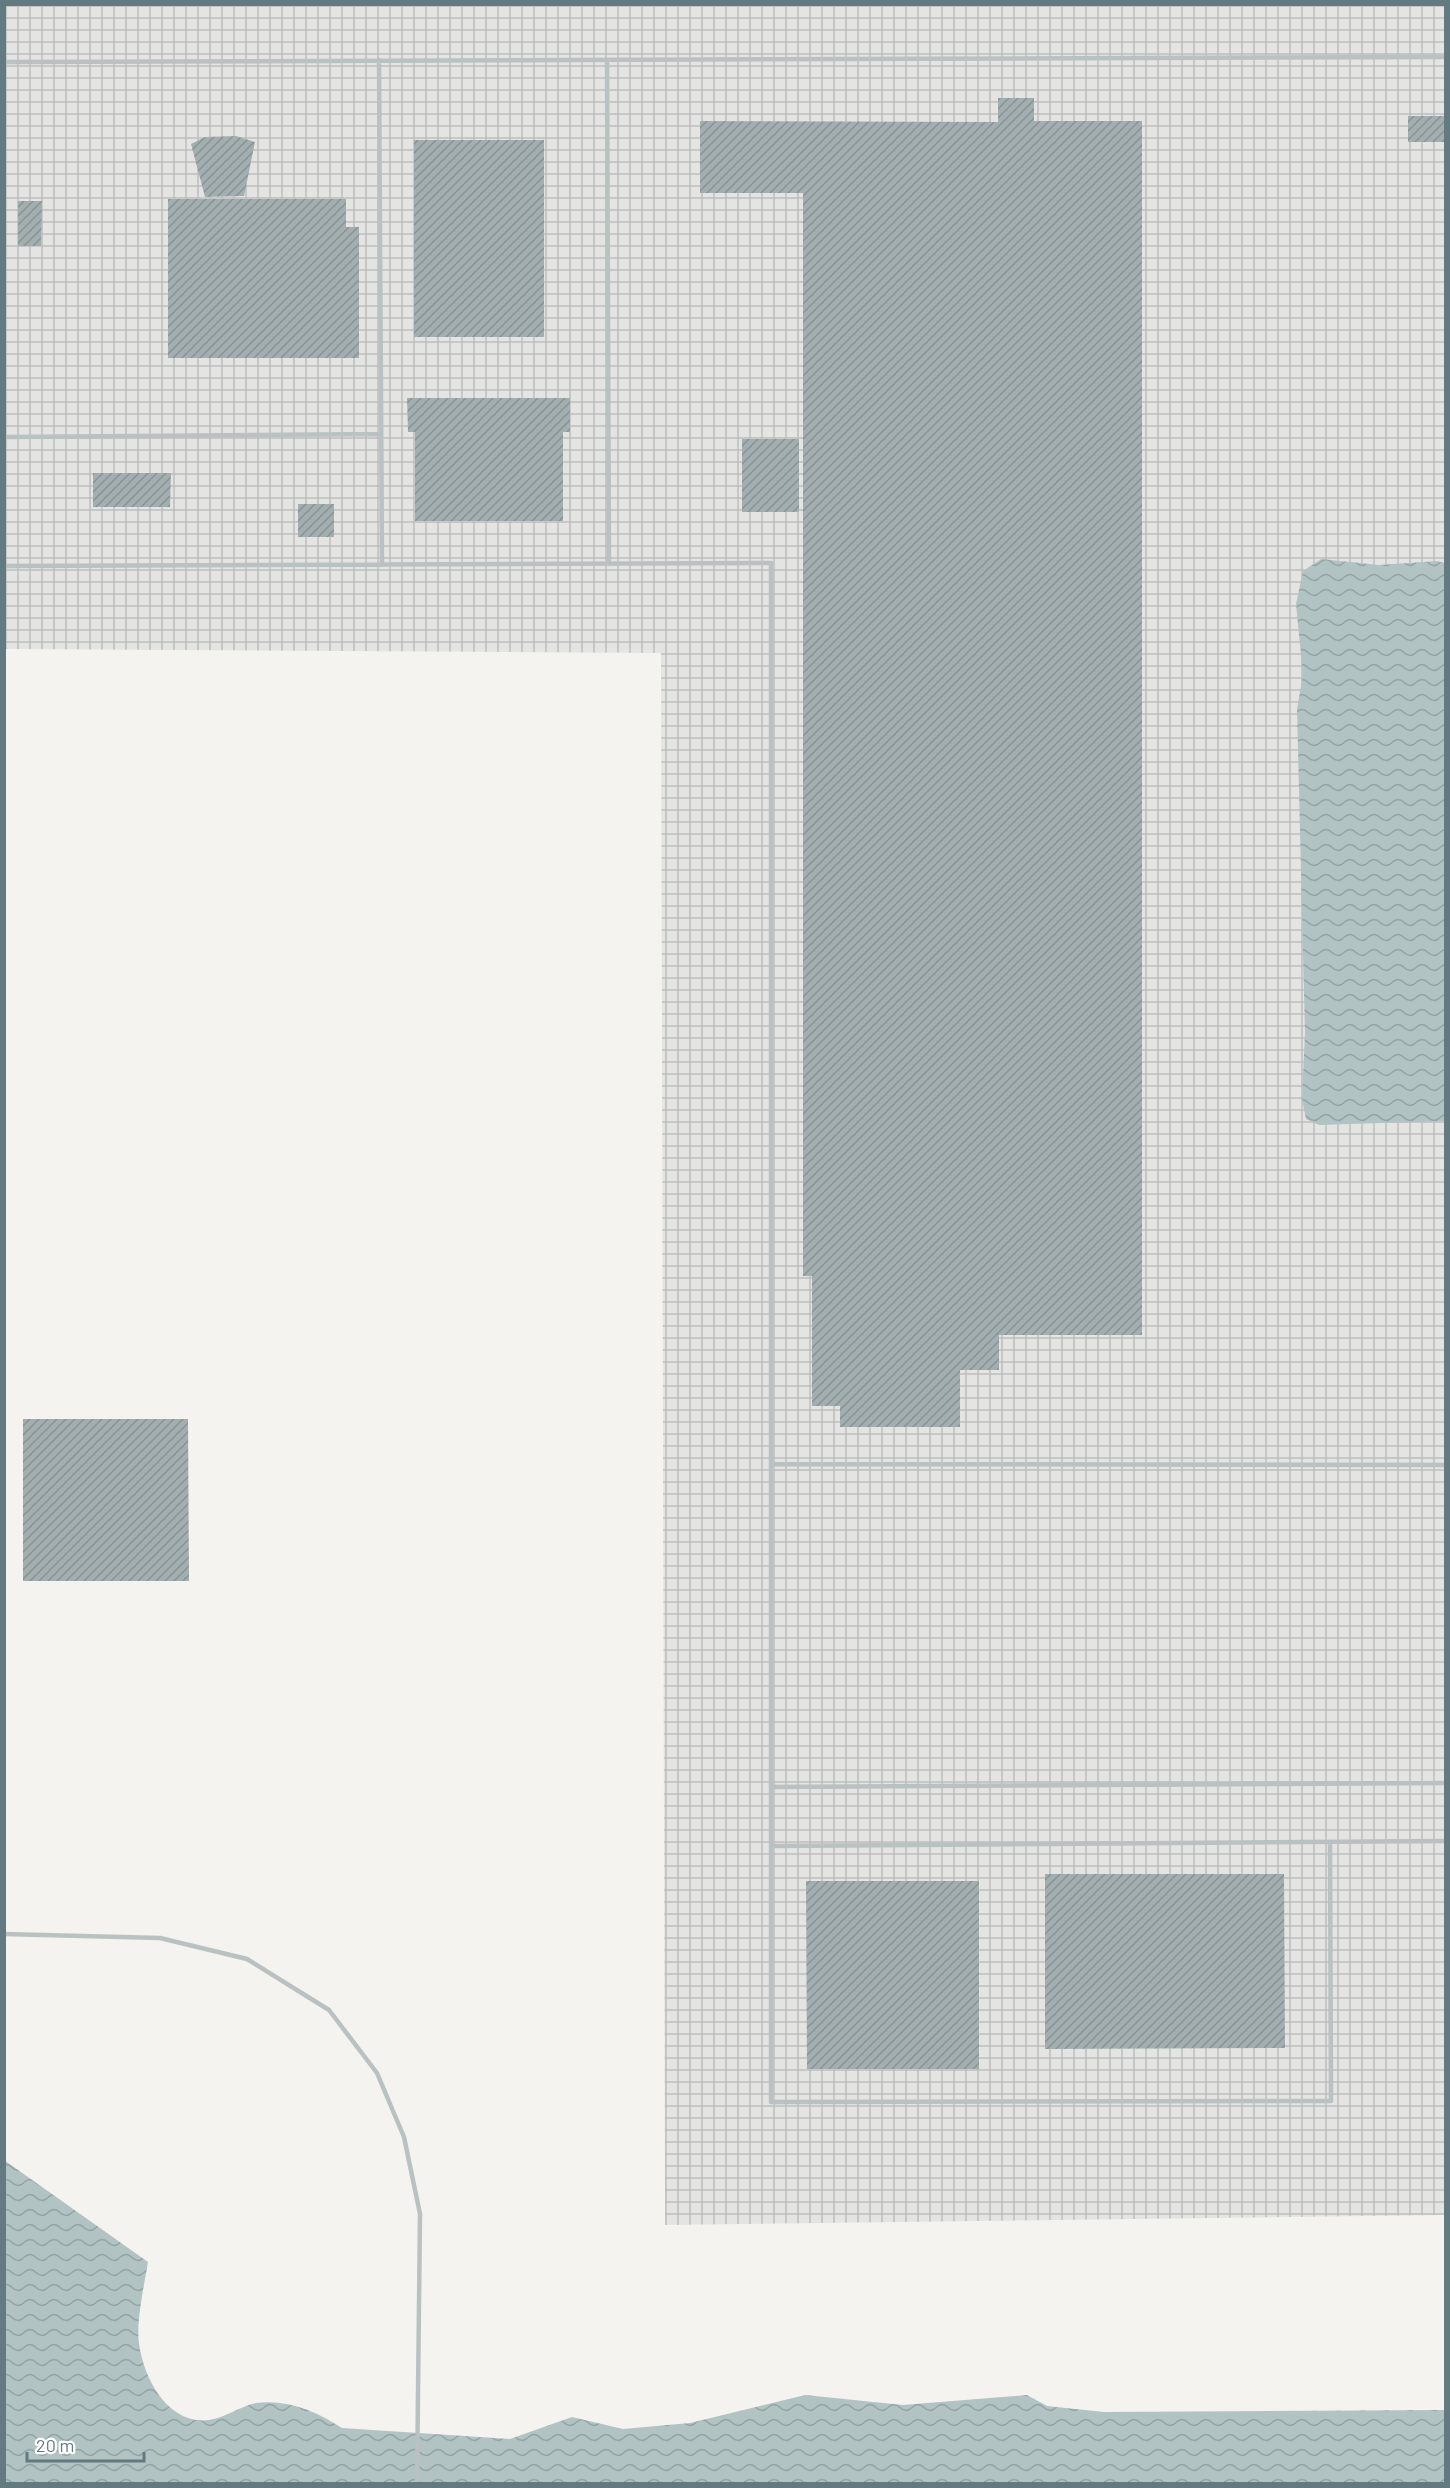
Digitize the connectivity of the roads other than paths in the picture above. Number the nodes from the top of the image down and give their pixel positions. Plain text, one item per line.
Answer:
1 (1446, 57) edge
2 (379, 60) junction
3 (607, 60) junction
4 (4, 62) edge
5 (381, 434) junction
6 (4, 437) edge
7 (609, 564) junction
8 (382, 565) junction
9 (4, 566) edge
10 (771, 1464) junction
11 (1446, 1465) edge
12 (1446, 1783) edge
13 (771, 1787) junction
14 (1446, 1841) edge
15 (1330, 1842) junction
16 (771, 1846) junction
17 (4, 1934) edge
18 (417, 2484) edge

1 - 3 lane
2 - 3 lane
2 - 4 lane
2 - 5 lane
3 - 7 lane
5 - 6 lane
5 - 8 lane
7 - 8 lane
7 - 10 lane
8 - 9 lane
10 - 11 lane
10 - 13 lane
12 - 13 lane
13 - 16 lane
14 - 15 lane
15 - 16 lane
15 - 16 lane
17 - 18 lane

